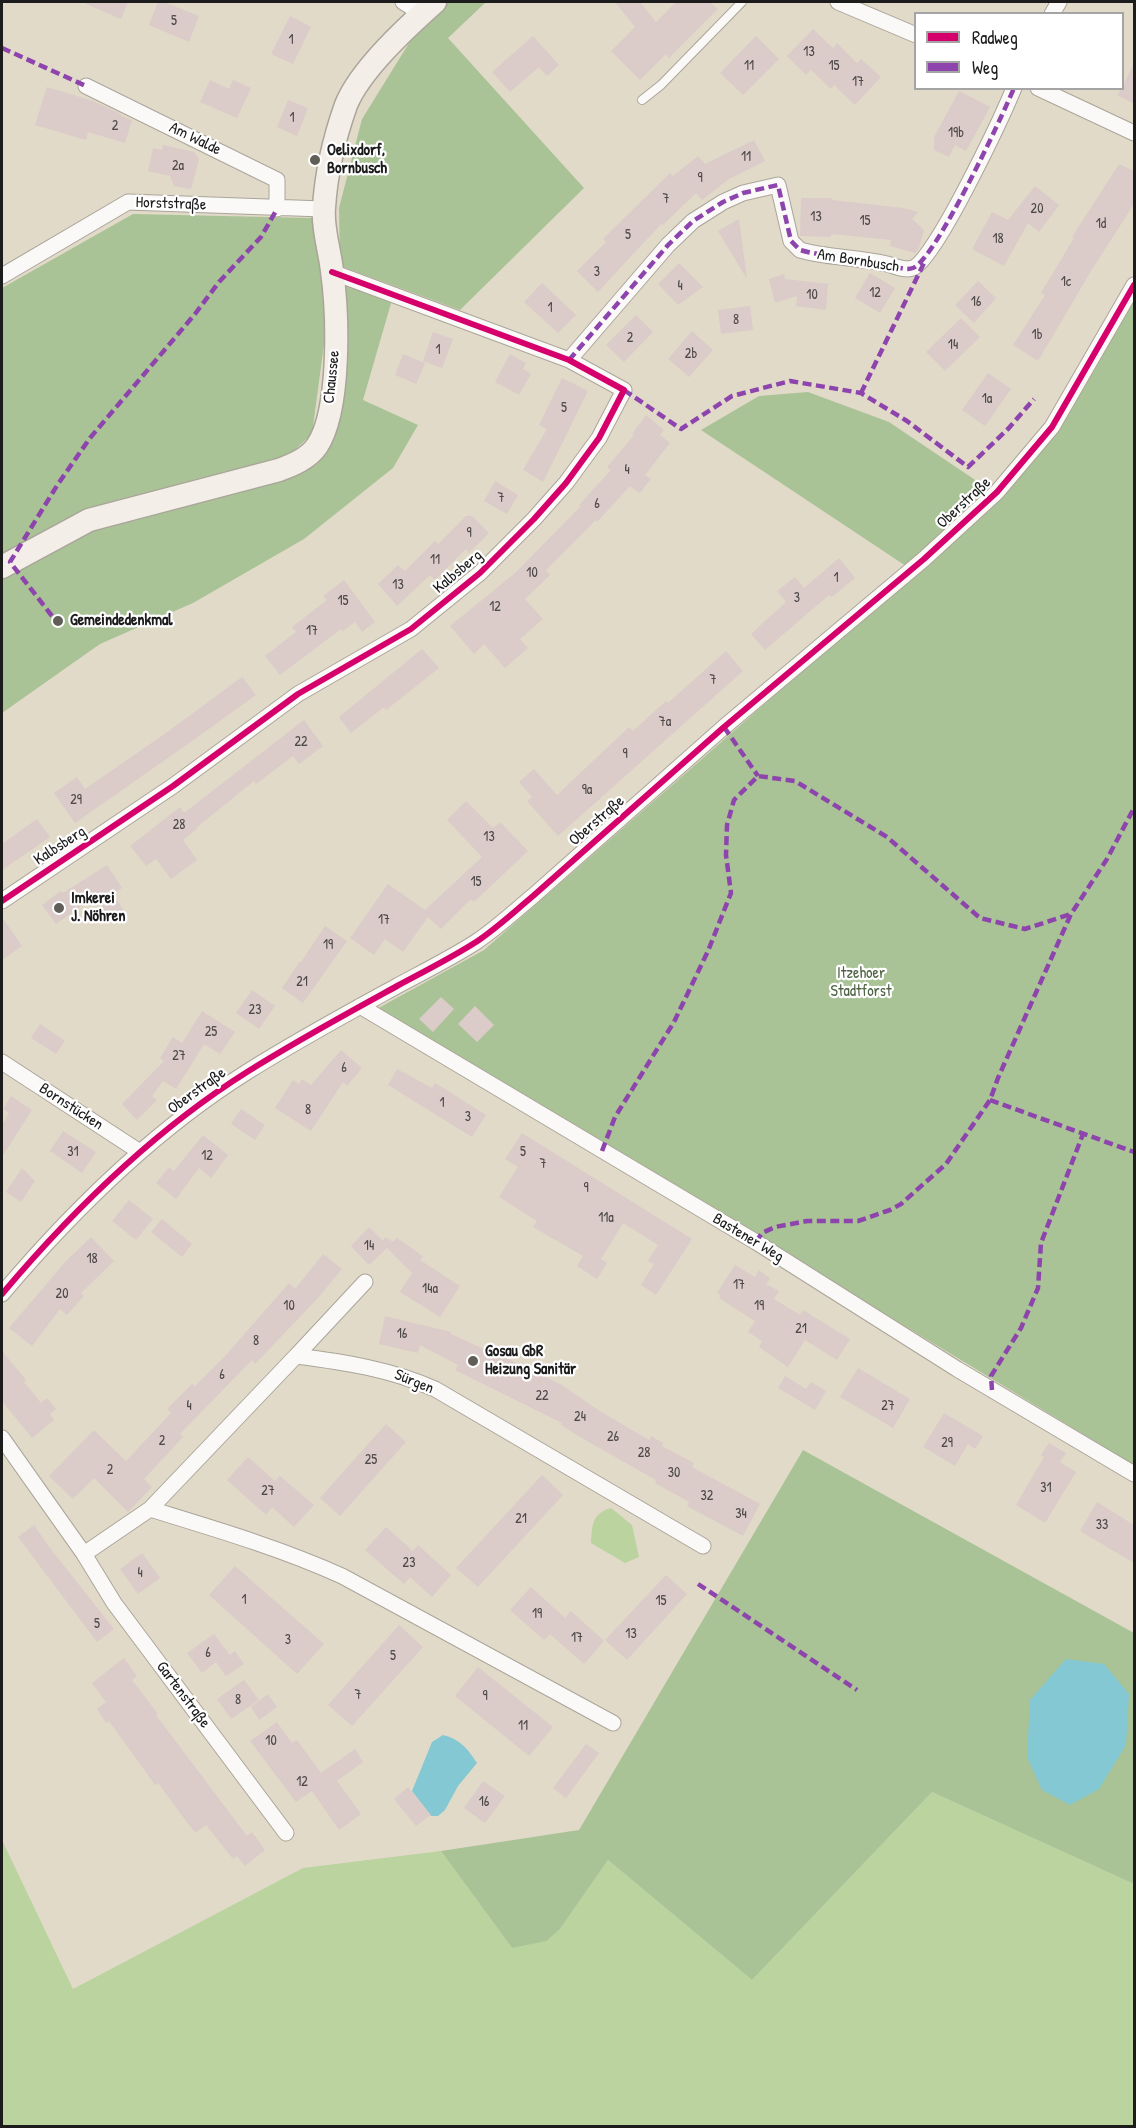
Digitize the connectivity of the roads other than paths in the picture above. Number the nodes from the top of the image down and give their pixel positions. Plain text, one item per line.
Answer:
1 (742, 2) edge
2 (837, 2) edge
3 (420, 6) edge
4 (914, 35) edge
5 (86, 86) dead end
6 (1013, 90) edge
7 (1042, 90) edge
8 (642, 100) dead end
9 (1134, 133) edge
10 (277, 209) junction
11 (323, 210) junction
12 (333, 272) junction
13 (2, 276) edge
14 (1134, 285) edge
15 (569, 360) junction
16 (2, 567) edge
17 (2, 901) edge
18 (360, 1006) junction
19 (2, 1062) edge
20 (140, 1152) junction
21 (365, 1282) dead end
22 (2, 1294) edge
23 (296, 1356) junction
24 (2, 1438) edge
25 (1134, 1474) edge
26 (150, 1509) junction
27 (703, 1546) dead end
28 (84, 1554) junction
29 (614, 1723) dead end
30 (286, 1833) dead end

1 - 8 lane
2 - 4 street
3 - 11 street, Chaussee
5 - 10 street, Am Walde
6 - 15 street, Am Bornbusch
7 - 9 street
10 - 11 street, Horststraße
10 - 13 street, Horststraße
11 - 12 street, Chaussee
12 - 15 street, Kalbsberg
12 - 16 street, Chaussee
14 - 18 street, Oberstraße
15 - 17 street, Kalbsberg
18 - 20 street, Oberstraße
18 - 25 street, Bastener Weg
19 - 20 street, Bornstücken
20 - 22 street, Oberstraße
21 - 23 street
23 - 26 street
23 - 27 street, Sürgen
24 - 28 street
26 - 28 street
26 - 29 street
28 - 30 street, Gartenstraße

